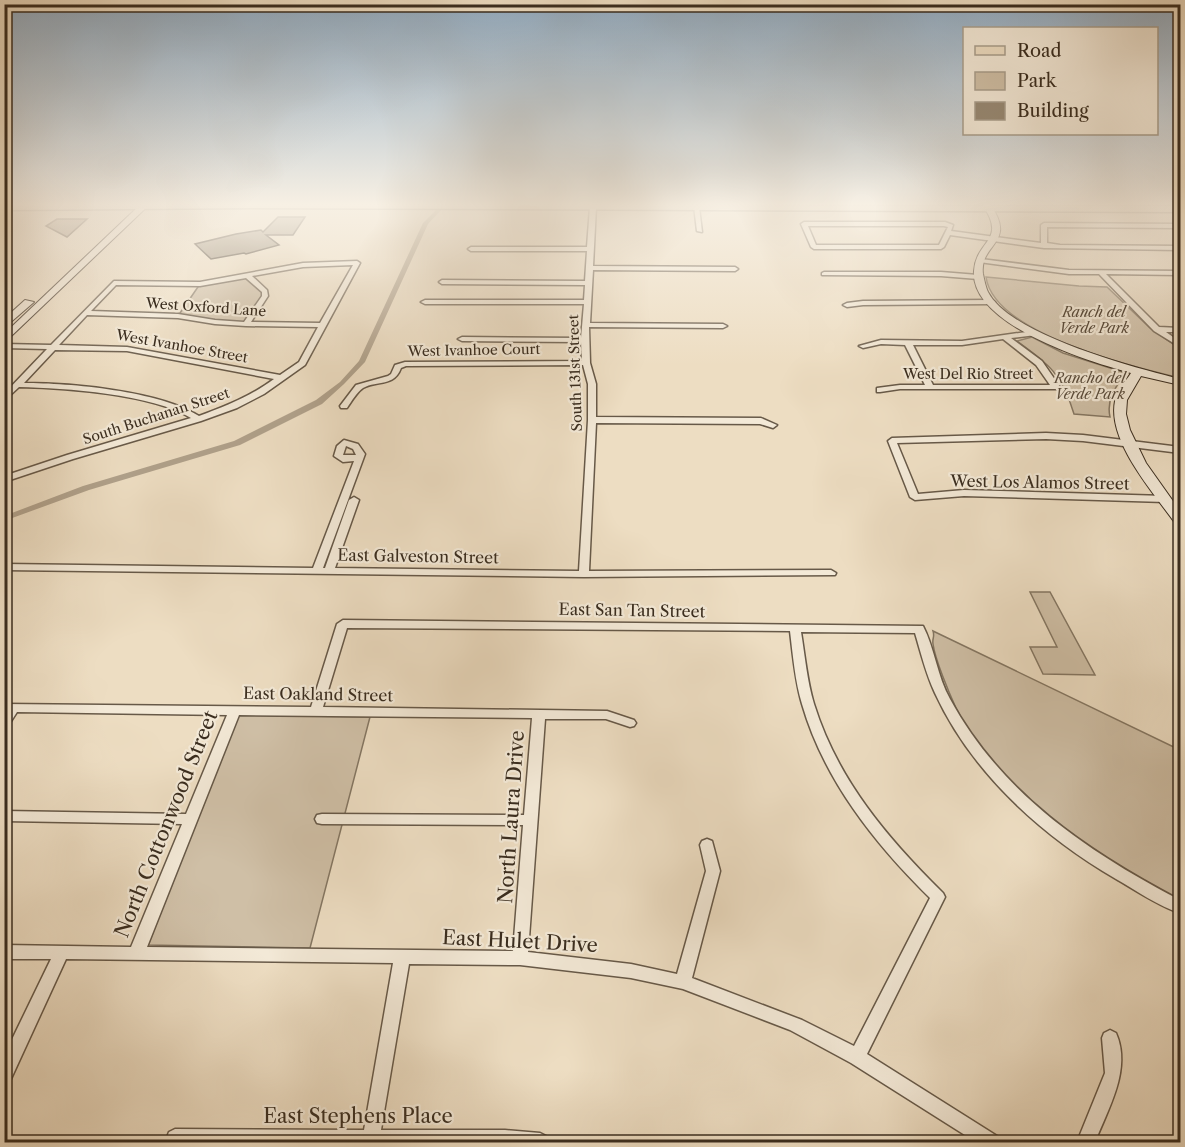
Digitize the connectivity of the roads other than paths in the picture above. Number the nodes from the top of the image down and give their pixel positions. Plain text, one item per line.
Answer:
1 (78, 258) edge
2 (90, 258) edge
3 (590, 258) edge
4 (983, 258) edge
5 (74, 261) junction
6 (87, 261) junction
7 (981, 261) junction
8 (589, 268) junction
9 (735, 269) dead end
10 (1101, 273) junction
11 (1180, 273) edge
12 (824, 274) dead end
13 (248, 276) junction
14 (978, 277) junction
15 (442, 282) dead end
16 (588, 283) junction
17 (425, 302) dead end
18 (587, 302) junction
19 (991, 302) junction
20 (847, 305) dead end
21 (86, 313) junction
22 (246, 324) junction
23 (4, 325) edge
24 (586, 325) junction
25 (323, 326) junction
26 (723, 326) dead end
27 (1157, 329) junction
28 (1180, 330) edge
29 (1033, 333) junction
30 (1006, 338) junction
31 (462, 339) dead end
32 (4, 340) edge
33 (585, 340) junction
34 (908, 343) junction
35 (1180, 345) edge
36 (4, 346) edge
37 (863, 346) dead end
38 (54, 347) junction
39 (586, 363) junction
40 (1138, 372) junction
41 (283, 378) junction
42 (1180, 382) edge
43 (18, 385) junction
44 (930, 387) junction
45 (879, 390) dead end
46 (4, 399) edge
47 (344, 406) dead end
48 (198, 419) junction
49 (592, 420) junction
50 (772, 425) dead end
51 (1130, 444) junction
52 (1180, 450) edge
53 (359, 458) dead end
54 (4, 479) edge
55 (1165, 498) junction
56 (354, 500) dead end
57 (1180, 520) edge
58 (4, 567) edge
59 (317, 570) junction
60 (329, 570) junction
61 (831, 573) dead end
62 (584, 574) junction
63 (795, 628) junction
64 (9, 708) edge
65 (235, 710) junction
66 (316, 710) junction
67 (538, 714) junction
68 (4, 723) edge
69 (630, 723) dead end
70 (4, 816) edge
71 (191, 819) junction
72 (322, 819) dead end
73 (531, 820) junction
74 (707, 845) dead end
75 (1180, 907) edge
76 (4, 952) edge
77 (62, 952) junction
78 (136, 954) junction
79 (402, 957) junction
80 (520, 958) junction
81 (684, 982) junction
82 (1110, 1038) dead end
83 (856, 1057) junction
84 (4, 1074) edge
85 (371, 1138) junction
86 (174, 1140) edge
87 (540, 1143) edge
88 (991, 1143) edge
89 (1086, 1143) edge

1 - 5 street
2 - 6 street
3 - 8 street, South 131st Street
4 - 7 street
5 - 6 street
5 - 23 street
6 - 32 street
7 - 10 street
7 - 14 street
8 - 9 street
8 - 16 street, South 131st Street
10 - 11 street
10 - 27 street
12 - 14 street
13 - 21 street
13 - 22 street
13 - 25 street, South Buchanan Street
14 - 19 street
15 - 16 street
16 - 18 street, South 131st Street
17 - 18 street
18 - 24 street, South 131st Street
19 - 20 street
19 - 29 street
21 - 22 street, West Oxford Lane
21 - 38 street
22 - 25 street, West Oxford Lane
24 - 26 street
24 - 33 street, South 131st Street
25 - 41 street, South Buchanan Street
27 - 28 street
27 - 35 street
29 - 30 street
29 - 40 street
30 - 34 street
30 - 44 street, West Del Rio Street
31 - 33 street
33 - 39 street, South 131st Street
34 - 37 street
34 - 44 street
36 - 38 street, West Ivanhoe Street
38 - 41 street, West Ivanhoe Street
38 - 43 street
39 - 47 street, West Ivanhoe Court
39 - 49 street, South 131st Street
40 - 42 street
40 - 51 street
41 - 48 street, South Buchanan Street
43 - 46 street
43 - 48 street
44 - 45 street, West Del Rio Street
48 - 54 street, South Buchanan Street
49 - 50 street
49 - 62 street, South 131st Street
51 - 52 street
51 - 55 street
51 - 55 street, West Los Alamos Street
53 - 59 street
55 - 57 street
56 - 60 street
58 - 59 street, East Galveston Street
59 - 60 street, East Galveston Street
60 - 62 street, East Galveston Street
61 - 62 street, East Galveston Street
63 - 66 street, East San Tan Street
63 - 75 street, East San Tan Street
63 - 83 street
64 - 65 street, East Oakland Street
64 - 68 street
65 - 66 street, East Oakland Street
65 - 71 street, North Cottonwood Street
66 - 67 street, East Oakland Street
67 - 69 street, East Oakland Street
67 - 73 street, North Laura Drive
70 - 71 street
71 - 78 street, North Cottonwood Street
72 - 73 street
73 - 80 street, North Laura Drive
74 - 81 street
76 - 77 street, East Hulet Drive
77 - 78 street, East Hulet Drive
77 - 84 street
78 - 79 street, East Hulet Drive
79 - 80 street, East Hulet Drive
79 - 85 street
80 - 81 street, East Hulet Drive
81 - 83 street, East Hulet Drive
82 - 89 street
83 - 88 street, East Hulet Drive
85 - 86 street, East Stephens Place
85 - 87 street, East Stephens Place

